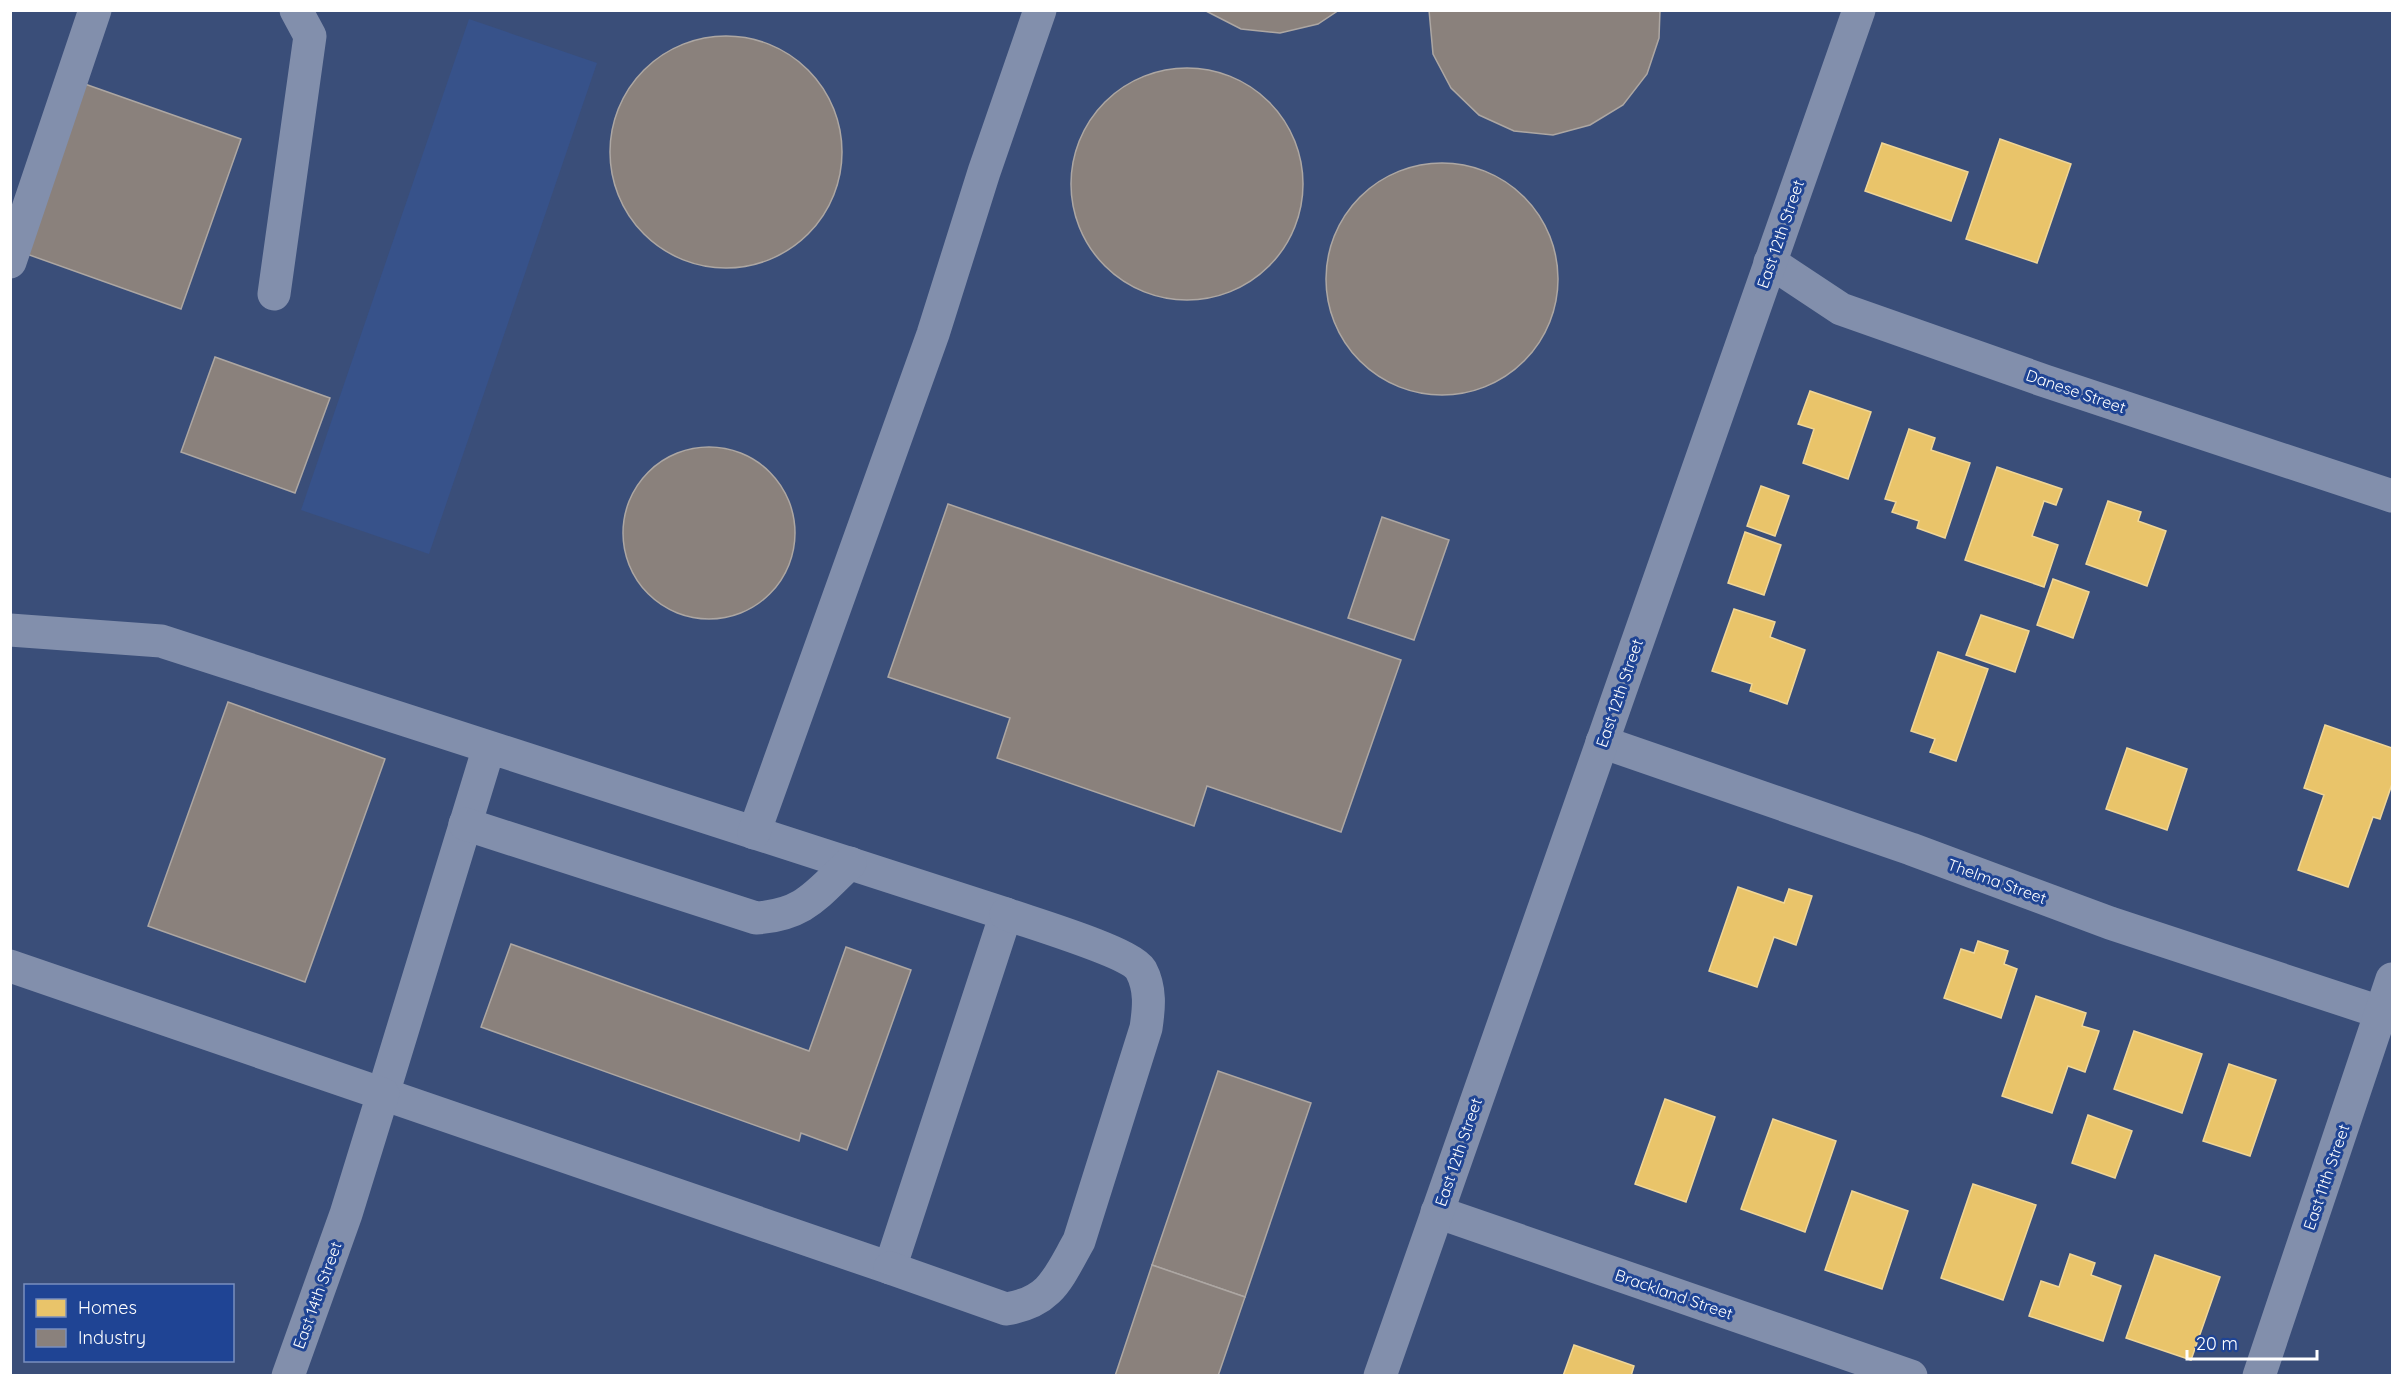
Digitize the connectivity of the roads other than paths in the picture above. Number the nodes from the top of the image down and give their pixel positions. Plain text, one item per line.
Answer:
1 (95, 10) edge
2 (296, 10) edge
3 (1040, 10) edge
4 (1858, 10) edge
5 (10, 262) edge
6 (1770, 262) junction
7 (274, 294) dead end
8 (2392, 496) edge
9 (10, 630) edge
10 (1602, 742) junction
11 (489, 747) junction
12 (465, 824) junction
13 (754, 833) junction
14 (850, 863) junction
15 (1006, 914) junction
16 (10, 966) edge
17 (2392, 979) edge
18 (2387, 1014) edge
19 (383, 1094) junction
20 (1437, 1212) junction
21 (890, 1268) junction
22 (288, 1376) edge
23 (1380, 1376) edge
24 (1911, 1376) edge
25 (2259, 1376) edge

1 - 5 street
2 - 7 street
3 - 13 street
4 - 6 street, East 12th Street
6 - 8 street, Danese Street
6 - 10 street, East 12th Street
9 - 11 street
10 - 18 street, Thelma Street
10 - 20 street, East 12th Street
11 - 12 street, East 14th Street
11 - 13 street
12 - 14 street
12 - 19 street, East 14th Street
13 - 14 street
14 - 15 street
15 - 21 street
15 - 21 street
16 - 19 street
17 - 18 street, East 11th Street
18 - 25 street, East 11th Street
19 - 21 street
19 - 22 street, East 14th Street
20 - 23 street, East 12th Street
20 - 24 street, Brackland Street

